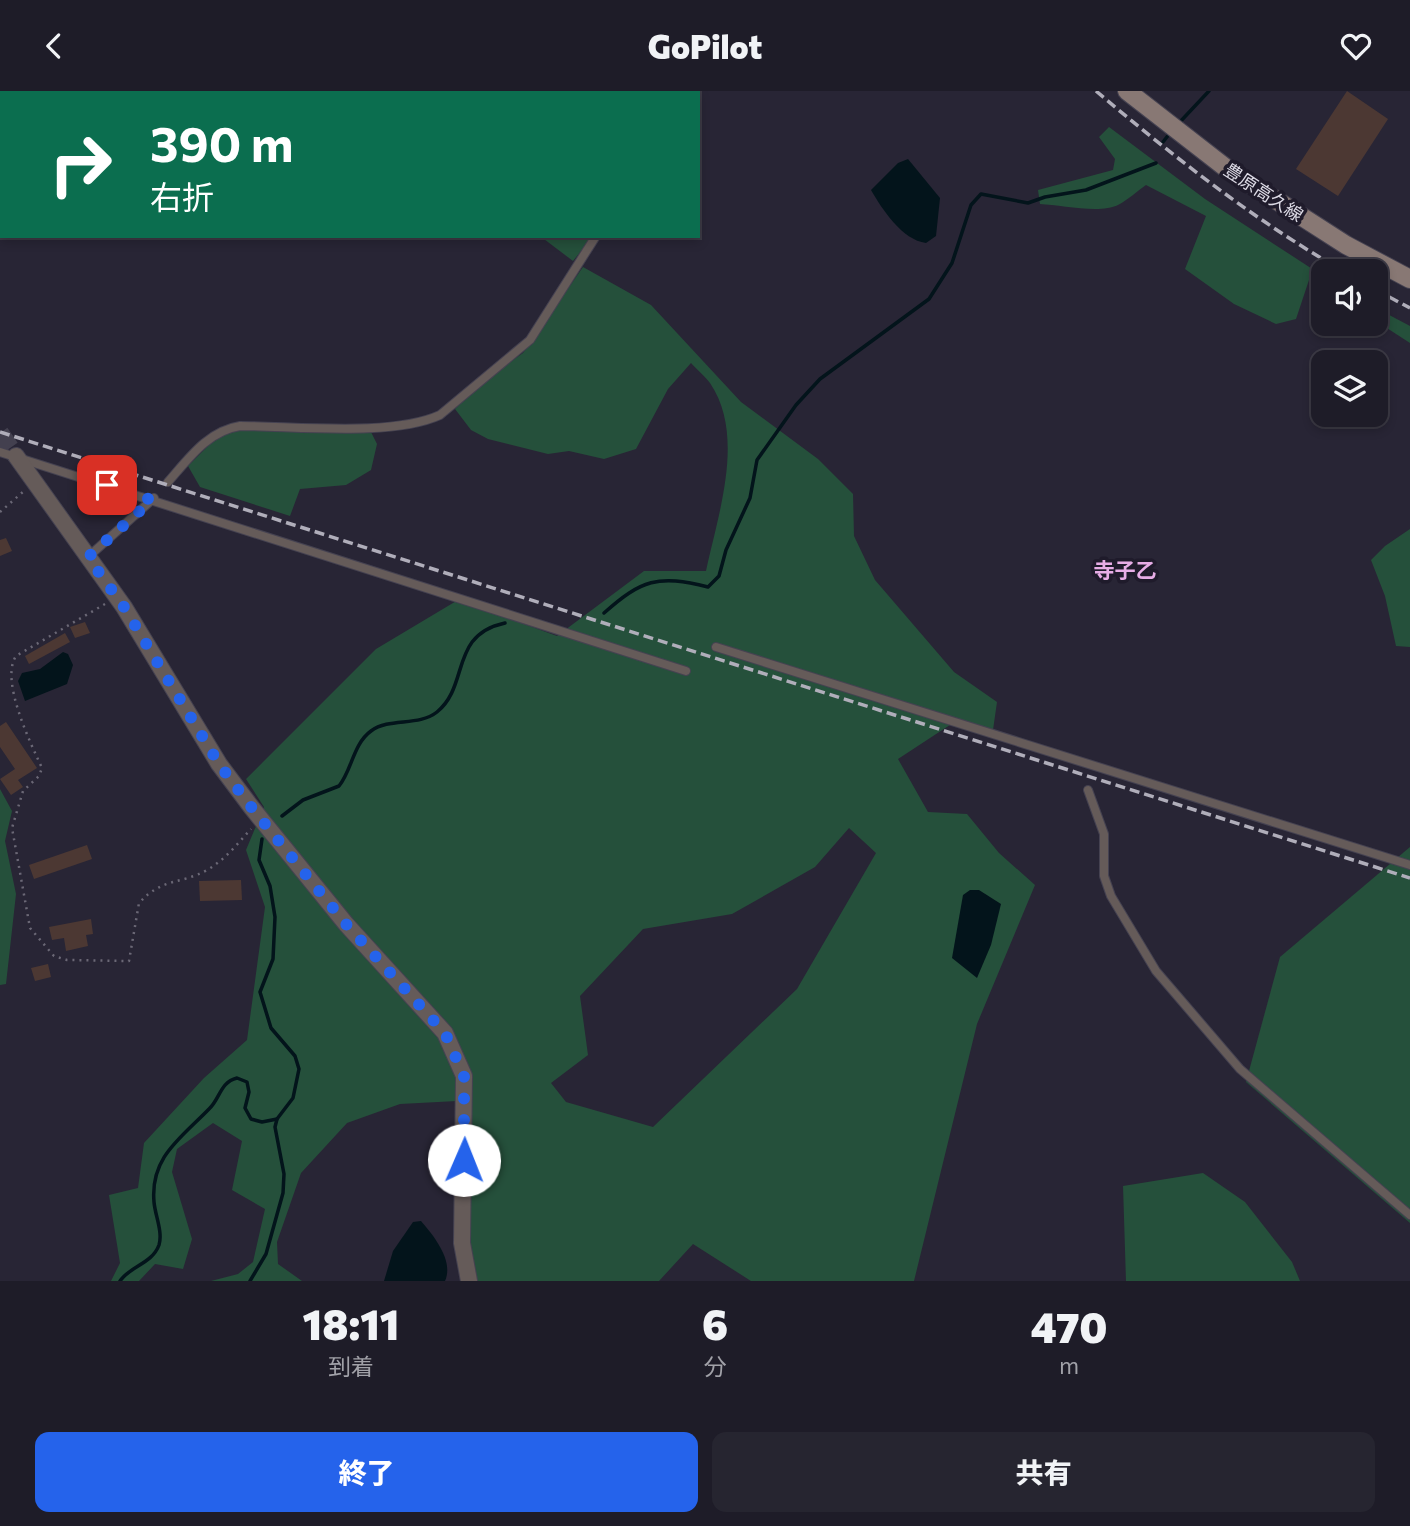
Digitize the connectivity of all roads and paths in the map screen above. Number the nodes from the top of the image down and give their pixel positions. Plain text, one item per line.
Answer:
1 (1127, 91) edge
2 (595, 238) edge
3 (1410, 279) edge
4 (8, 454) edge
5 (168, 482) dead end
6 (34, 483) junction
7 (154, 498) junction
8 (0, 512) edge
9 (88, 557) junction
10 (117, 597) junction
11 (716, 647) dead end
12 (686, 671) dead end
13 (1088, 790) dead end
14 (261, 819) junction
15 (1410, 865) edge
16 (1410, 1215) edge
17 (469, 1281) edge

1 - 3 main road, 豊原高久線
2 - 5 lane
4 - 6 street
4 - 7 lane
6 - 8 path
6 - 9 street
7 - 9 lane
7 - 12 lane
9 - 10 street
10 - 14 street
10 - 14 path
11 - 15 lane
13 - 16 lane
14 - 17 street

